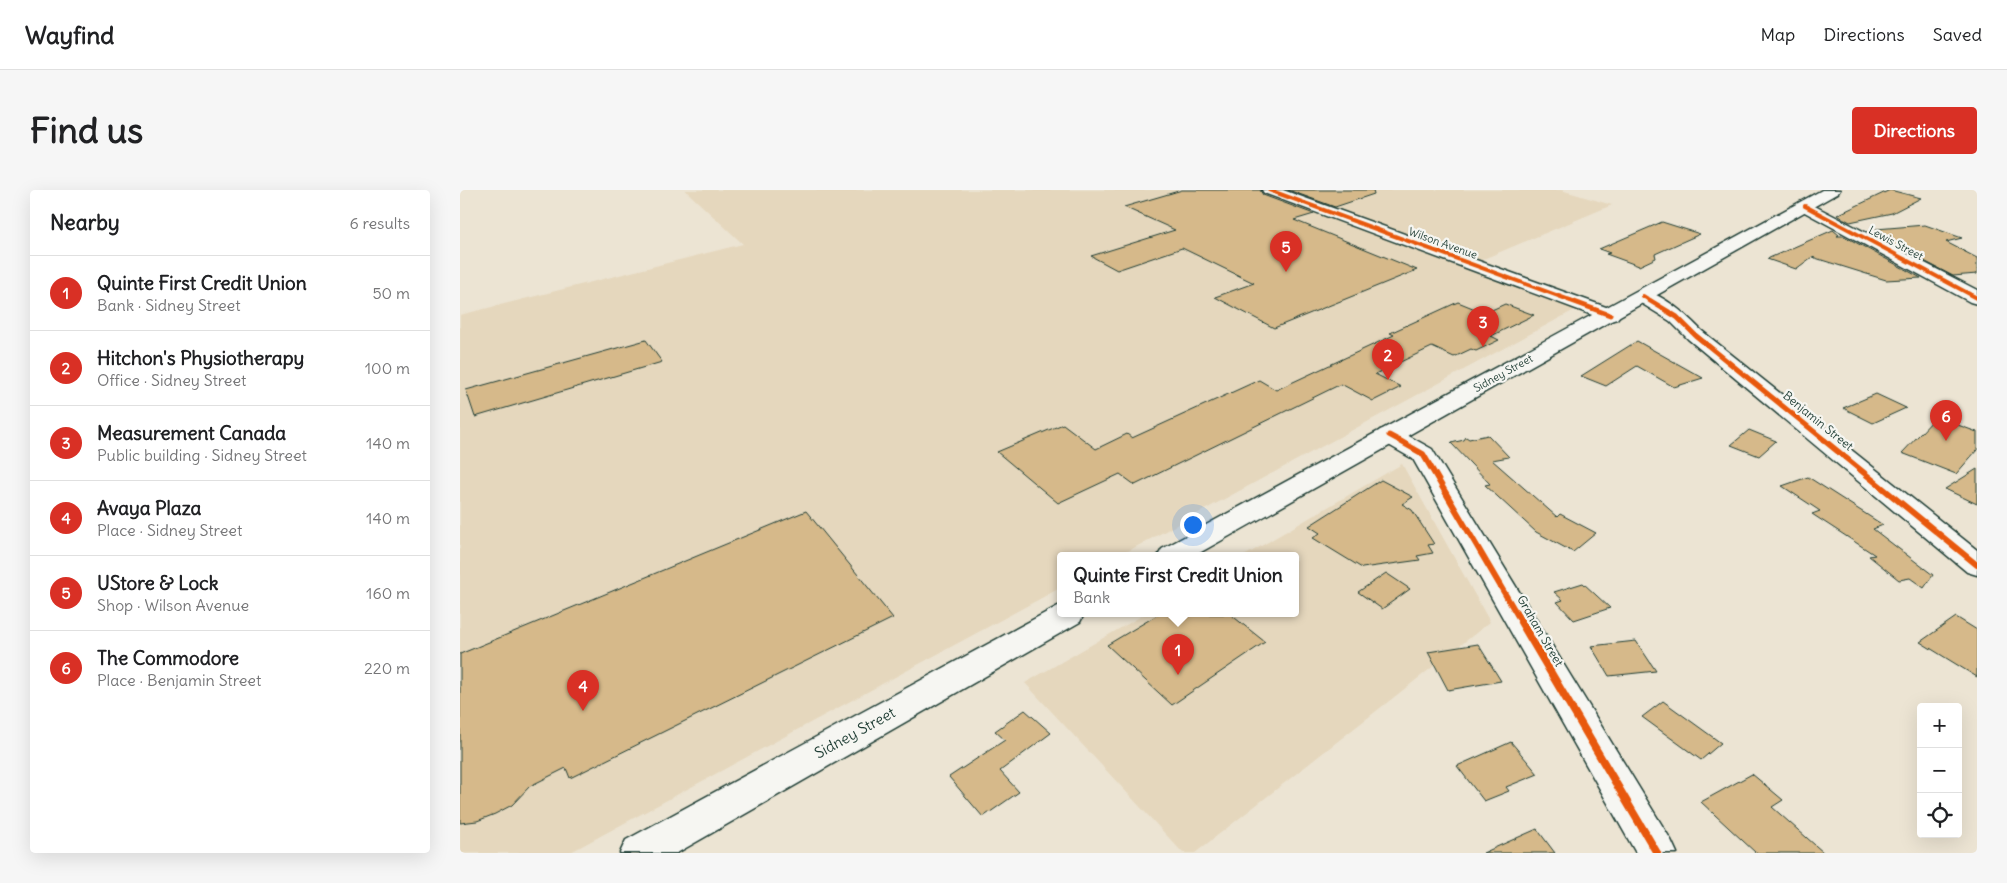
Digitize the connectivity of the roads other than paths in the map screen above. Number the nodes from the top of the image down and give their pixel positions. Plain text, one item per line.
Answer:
1 (1269, 190) edge
2 (1832, 190) edge
3 (1805, 206) junction
4 (1643, 296) junction
5 (1977, 298) edge
6 (1610, 315) junction
7 (1389, 435) junction
8 (1179, 552) edge
9 (1977, 565) edge
10 (1064, 617) edge
11 (640, 853) edge
12 (1657, 853) edge

1 - 6 street, Wilson Avenue
2 - 3 street, Sidney Street
3 - 4 street, Sidney Street
3 - 5 street, Lewis Street
4 - 6 street, Sidney Street
4 - 9 street, Benjamin Street
6 - 7 street, Sidney Street
7 - 8 street, Sidney Street
7 - 12 street, Graham Street
10 - 11 street, Sidney Street

